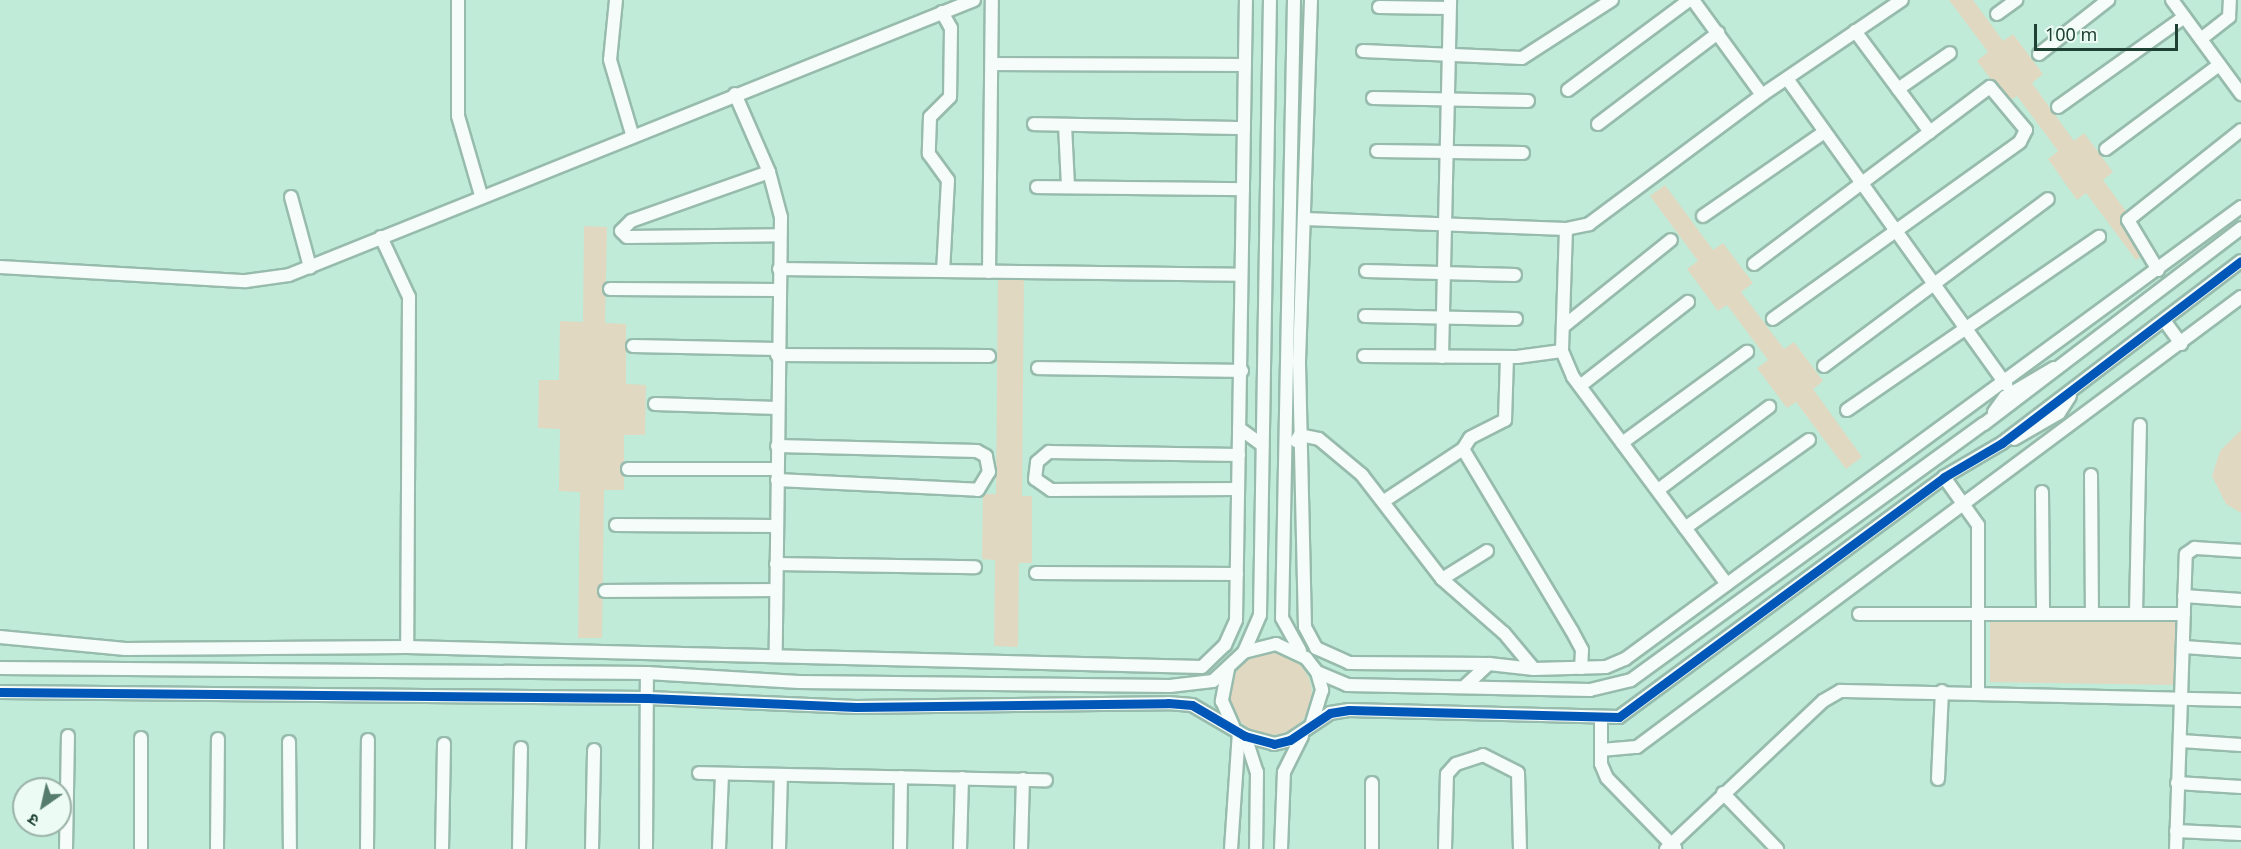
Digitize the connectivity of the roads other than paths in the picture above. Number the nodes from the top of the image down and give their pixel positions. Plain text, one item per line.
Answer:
1 (458, 0) edge
2 (616, 0) edge
3 (974, 0) edge
4 (992, 0) edge
5 (1246, 0) edge
6 (1270, 0) edge
7 (1294, 0) edge
8 (1311, 0) edge
9 (1612, 0) edge
10 (1691, 0) edge
11 (1902, 0) edge
12 (2016, 0) edge
13 (2108, 0) edge
14 (2172, 0) edge
15 (1449, 4) edge
16 (2234, 7) edge
17 (1379, 8) dead end
18 (942, 12) junction
19 (1997, 14) dead end
20 (2184, 17) junction
21 (1855, 31) junction
22 (1718, 33) junction
23 (2201, 39) junction
24 (1363, 51) dead end
25 (1950, 53) dead end
26 (2039, 54) dead end
27 (1449, 55) junction
28 (992, 64) junction
29 (1245, 65) junction
30 (2219, 65) junction
31 (1788, 80) junction
32 (1898, 89) junction
33 (1568, 90) dead end
34 (2240, 92) edge
35 (735, 94) junction
36 (1762, 95) junction
37 (1372, 98) dead end
38 (1448, 100) junction
39 (1528, 101) dead end
40 (2058, 107) dead end
41 (1034, 124) dead end
42 (1598, 124) dead end
43 (1065, 125) junction
44 (1244, 128) junction
45 (2241, 130) edge
46 (1930, 132) junction
47 (1823, 133) junction
48 (633, 137) junction
49 (2106, 149) dead end
50 (1377, 151) dead end
51 (1448, 152) junction
52 (1523, 153) dead end
53 (769, 172) junction
54 (1860, 184) junction
55 (1037, 187) dead end
56 (1068, 187) junction
57 (1243, 189) junction
58 (481, 195) junction
59 (291, 197) dead end
60 (2048, 199) dead end
61 (2241, 207) edge
62 (1703, 216) dead end
63 (1305, 219) junction
64 (1445, 222) junction
65 (2241, 228) edge
66 (1566, 229) junction
67 (1895, 232) junction
68 (780, 235) junction
69 (381, 237) junction
70 (2099, 237) dead end
71 (1671, 240) dead end
72 (2241, 261) edge
73 (1754, 264) dead end
74 (0, 267) edge
75 (310, 267) junction
76 (779, 269) junction
77 (2158, 270) junction
78 (943, 271) junction
79 (1365, 271) dead end
80 (989, 272) junction
81 (1446, 273) junction
82 (1240, 275) junction
83 (1515, 275) dead end
84 (1932, 285) junction
85 (610, 288) dead end
86 (778, 290) junction
87 (2241, 297) edge
88 (1688, 302) dead end
89 (1365, 316) dead end
90 (1444, 318) junction
91 (1516, 319) dead end
92 (1773, 319) dead end
93 (2166, 323) junction
94 (1564, 326) junction
95 (1966, 330) junction
96 (2181, 344) junction
97 (633, 346) dead end
98 (1562, 351) junction
99 (777, 352) junction
100 (1747, 352) dead end
101 (989, 356) dead end
102 (1364, 357) dead end
103 (1442, 357) junction
104 (1507, 357) junction
105 (1824, 366) dead end
106 (1038, 368) dead end
107 (1242, 371) junction
108 (2006, 385) junction
109 (1580, 386) junction
110 (655, 404) dead end
111 (1768, 406) dead end
112 (777, 408) junction
113 (1847, 410) dead end
114 (2140, 425) dead end
115 (1239, 428) junction
116 (1300, 435) junction
117 (1809, 440) dead end
118 (1622, 443) junction
119 (1262, 445) junction
120 (777, 446) junction
121 (1463, 449) junction
122 (1285, 453) junction
123 (1239, 455) junction
124 (628, 469) dead end
125 (777, 475) junction
126 (2091, 475) dead end
127 (1944, 477) junction
128 (1238, 489) junction
129 (1658, 490) junction
130 (2042, 492) dead end
131 (1384, 501) junction
132 (1965, 506) junction
133 (616, 525) dead end
134 (777, 526) junction
135 (1685, 528) junction
136 (1487, 551) dead end
137 (2241, 551) edge
138 (777, 564) junction
139 (975, 567) dead end
140 (1036, 573) dead end
141 (1237, 574) junction
142 (1443, 579) junction
143 (1727, 584) junction
144 (776, 590) junction
145 (605, 591) dead end
146 (2184, 596) junction
147 (2241, 600) edge
148 (1978, 610) junction
149 (2043, 611) junction
150 (2092, 612) junction
151 (2136, 613) junction
152 (1858, 614) dead end
153 (2184, 614) junction
154 (0, 637) edge
155 (406, 647) junction
156 (2184, 647) junction
157 (125, 649) junction
158 (2241, 651) edge
159 (1244, 652) junction
160 (776, 656) junction
161 (1306, 658) junction
162 (1062, 664) junction
163 (1489, 664) junction
164 (0, 668) edge
165 (1581, 668) junction
166 (1228, 669) junction
167 (1534, 669) junction
168 (125, 670) junction
169 (1317, 672) junction
170 (647, 673) junction
171 (1063, 685) junction
172 (1464, 687) junction
173 (0, 692) edge
174 (1942, 692) junction
175 (1978, 692) junction
176 (2181, 697) junction
177 (648, 698) junction
178 (2241, 700) edge
179 (1601, 719) junction
180 (1308, 728) junction
181 (1239, 732) junction
182 (68, 736) dead end
183 (141, 738) dead end
184 (219, 739) dead end
185 (368, 740) dead end
186 (2181, 741) junction
187 (289, 742) dead end
188 (444, 744) dead end
189 (2241, 745) edge
190 (521, 748) dead end
191 (594, 750) dead end
192 (1601, 750) junction
193 (699, 773) dead end
194 (722, 774) junction
195 (781, 775) junction
196 (901, 777) junction
197 (962, 778) junction
198 (1023, 779) junction
199 (1938, 779) dead end
200 (1046, 780) dead end
201 (1372, 783) dead end
202 (2177, 783) junction
203 (2241, 787) edge
204 (1723, 793) junction
205 (2176, 831) junction
206 (2241, 834) edge
207 (1671, 847) edge
208 (66, 849) edge
209 (141, 849) edge
210 (217, 849) edge
211 (290, 849) edge
212 (367, 849) edge
213 (442, 849) edge
214 (519, 849) edge
215 (592, 849) edge
216 (646, 849) edge
217 (719, 849) edge
218 (779, 849) edge
219 (900, 849) edge
220 (960, 849) edge
221 (1021, 849) edge
222 (1232, 849) edge
223 (1257, 849) edge
224 (1281, 849) edge
225 (1372, 849) edge
226 (1445, 849) edge
227 (1520, 849) edge
228 (1777, 849) edge
229 (2176, 849) edge

1 - 58 street
2 - 48 street
3 - 18 street
4 - 28 street
5 - 29 street
6 - 119 street
7 - 122 street
8 - 63 street
9 - 27 street
10 - 22 street
10 - 33 street
11 - 21 street
12 - 19 street
13 - 26 street
14 - 20 street
15 - 17 street
15 - 27 street
16 - 23 street
18 - 35 street
18 - 78 street
20 - 23 street
20 - 40 street
21 - 31 street
21 - 32 street
22 - 36 street
22 - 42 street
23 - 30 street
24 - 27 street
25 - 32 street
27 - 38 street
28 - 29 street
28 - 80 street
29 - 44 street
30 - 34 street
30 - 49 street
31 - 36 street
31 - 47 street
32 - 46 street
35 - 48 street
35 - 53 street
36 - 66 street
37 - 38 street
38 - 39 street
38 - 51 street
41 - 43 street
43 - 44 street
43 - 56 street
44 - 57 street
45 - 77 street
46 - 54 street
46 - 67 street
47 - 54 street
47 - 62 street
48 - 58 street
50 - 51 street
51 - 52 street
51 - 64 street
53 - 68 street
53 - 68 street
54 - 67 street
54 - 73 street
55 - 56 street
56 - 57 street
57 - 82 street
58 - 69 street
59 - 75 street
60 - 84 street
61 - 77 street
63 - 64 street
63 - 116 street
64 - 66 street
64 - 81 street
65 - 172 street
66 - 94 street
67 - 84 street
67 - 92 street
68 - 76 street
69 - 75 street
69 - 155 street
70 - 95 street
71 - 94 street
72 - 93 street
74 - 75 street
76 - 78 street
76 - 86 street
77 - 108 street
78 - 80 street
79 - 81 street
80 - 82 street
81 - 83 street
81 - 90 street
82 - 107 street
84 - 95 street
84 - 105 street
85 - 86 street
86 - 99 street
87 - 96 street
88 - 109 street
89 - 90 street
90 - 91 street
90 - 103 street
93 - 96 street
93 - 127 street
94 - 98 street
95 - 108 street
95 - 113 street
96 - 132 street
97 - 99 street
98 - 104 street
98 - 109 street
99 - 101 street
99 - 112 street
100 - 118 street
102 - 103 street
103 - 104 street
104 - 121 street
106 - 107 street
107 - 115 street
108 - 143 street
109 - 118 street
110 - 112 street
111 - 129 street
112 - 120 street
114 - 151 street
115 - 119 street
115 - 123 street
116 - 122 street
116 - 131 street
116 - 163 street
117 - 135 street
118 - 129 street
119 - 159 street
120 - 125 street
120 - 125 street
121 - 131 street
121 - 165 street
122 - 161 street
123 - 128 street
123 - 128 street
124 - 125 street
125 - 134 street
126 - 150 street
127 - 132 street
127 - 179 street
128 - 141 street
129 - 135 street
130 - 149 street
131 - 142 street
132 - 148 street
132 - 192 street
133 - 134 street
134 - 138 street
135 - 143 street
136 - 142 street
137 - 146 street
138 - 139 street
138 - 144 street
140 - 141 street
141 - 162 street
142 - 167 street
143 - 165 street
144 - 145 street
144 - 160 street
146 - 147 street
146 - 153 street
148 - 149 street
148 - 152 street
148 - 175 street
149 - 150 street
150 - 151 street
151 - 153 street
153 - 156 street
154 - 157 street
155 - 157 street
155 - 160 street
156 - 158 street
156 - 176 street
157 - 168 street
159 - 161 street
159 - 166 street
160 - 162 street
161 - 169 street
162 - 171 street
163 - 167 street
163 - 172 street
164 - 168 street
165 - 167 street
166 - 171 street
166 - 181 street
168 - 170 street
169 - 172 street
169 - 180 street
170 - 171 street
170 - 177 street
173 - 177 street
174 - 175 street
174 - 199 street
174 - 204 street
175 - 176 street
176 - 178 street
176 - 186 street
177 - 181 street
177 - 216 street
179 - 180 street
179 - 192 street
180 - 181 street
180 - 224 street
181 - 222 street
181 - 223 street
182 - 208 street
183 - 209 street
184 - 210 street
185 - 212 street
186 - 189 street
186 - 202 street
187 - 211 street
188 - 213 street
190 - 214 street
191 - 215 street
192 - 207 street
193 - 194 street
194 - 195 street
194 - 217 street
195 - 196 street
195 - 218 street
196 - 197 street
196 - 219 street
197 - 198 street
197 - 220 street
198 - 200 street
198 - 221 street
201 - 225 street
202 - 203 street
202 - 205 street
204 - 207 street
204 - 228 street
205 - 206 street
205 - 229 street
226 - 227 street

